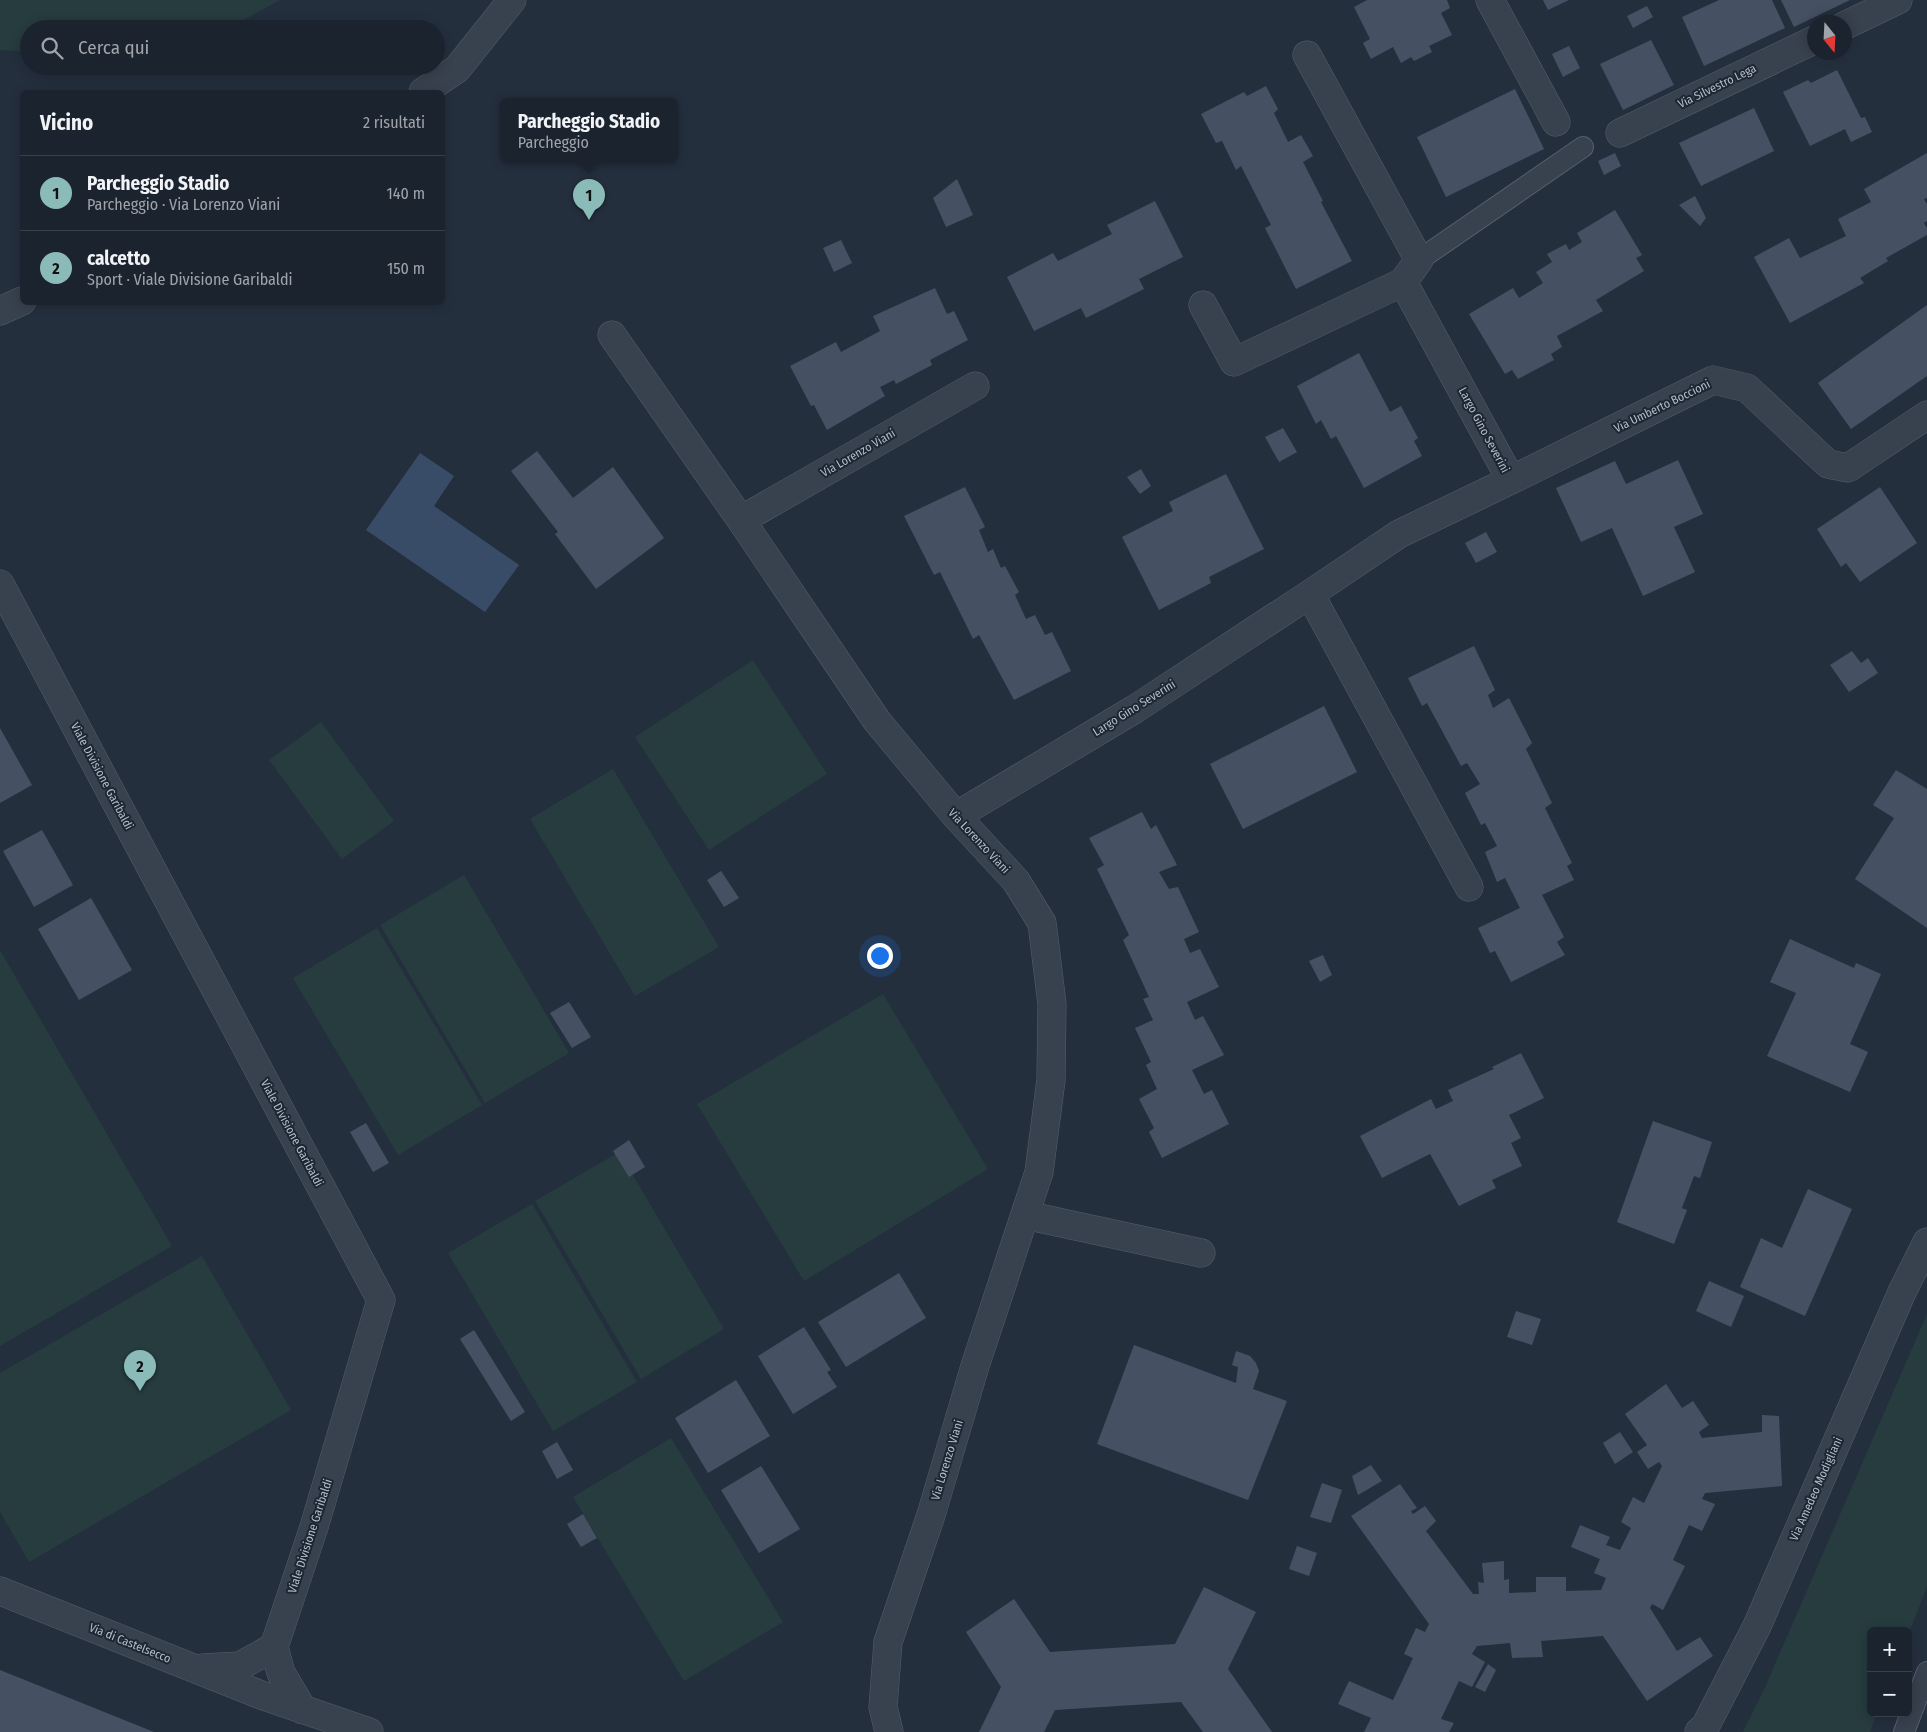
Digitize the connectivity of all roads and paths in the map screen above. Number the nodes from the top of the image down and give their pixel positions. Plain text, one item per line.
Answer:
1 (512, 0) edge
2 (1490, 0) edge
3 (1898, 0) edge
4 (1852, 22) edge
5 (1807, 43) edge
6 (1307, 55) dead end
7 (426, 90) edge
8 (1556, 122) dead end
9 (1620, 133) dead end
10 (1583, 147) dead end
11 (1411, 271) junction
12 (20, 302) edge
13 (1203, 305) dead end
14 (0, 311) edge
15 (612, 335) dead end
16 (975, 386) dead end
17 (1927, 415) edge
18 (1511, 480) junction
19 (741, 520) junction
20 (0, 584) edge
21 (1310, 594) junction
22 (956, 816) junction
23 (1469, 886) dead end
24 (1025, 1215) junction
25 (1927, 1242) edge
26 (1201, 1253) dead end
27 (0, 1591) edge
28 (274, 1646) junction
29 (193, 1669) junction
30 (1927, 1672) edge
31 (303, 1710) junction
32 (886, 1720) edge
33 (369, 1732) edge
34 (1699, 1732) edge
35 (1904, 1732) edge

1 - 7 street
2 - 8 street
3 - 4 street
5 - 9 street, Via Silvestro Lega
6 - 11 street, Largo Gino Severini
10 - 11 lane
11 - 13 street
11 - 18 street, Largo Gino Severini
12 - 14 street
15 - 19 street, Via Lorenzo Viani
16 - 19 street, Via Lorenzo Viani
17 - 18 street, Via Umberto Boccioni
18 - 21 street, Largo Gino Severini
19 - 22 street, Via Lorenzo Viani
20 - 28 street, Viale Divisione Garibaldi
21 - 22 street, Largo Gino Severini
21 - 23 street
22 - 24 street, Via Lorenzo Viani
24 - 26 street
24 - 32 street, Via Lorenzo Viani
25 - 34 street, Via Amedeo Modigliani
27 - 29 street, Via di Castelsecco
28 - 29 street
28 - 31 street
29 - 31 street, Via di Castelsecco
30 - 35 lane
31 - 33 street

